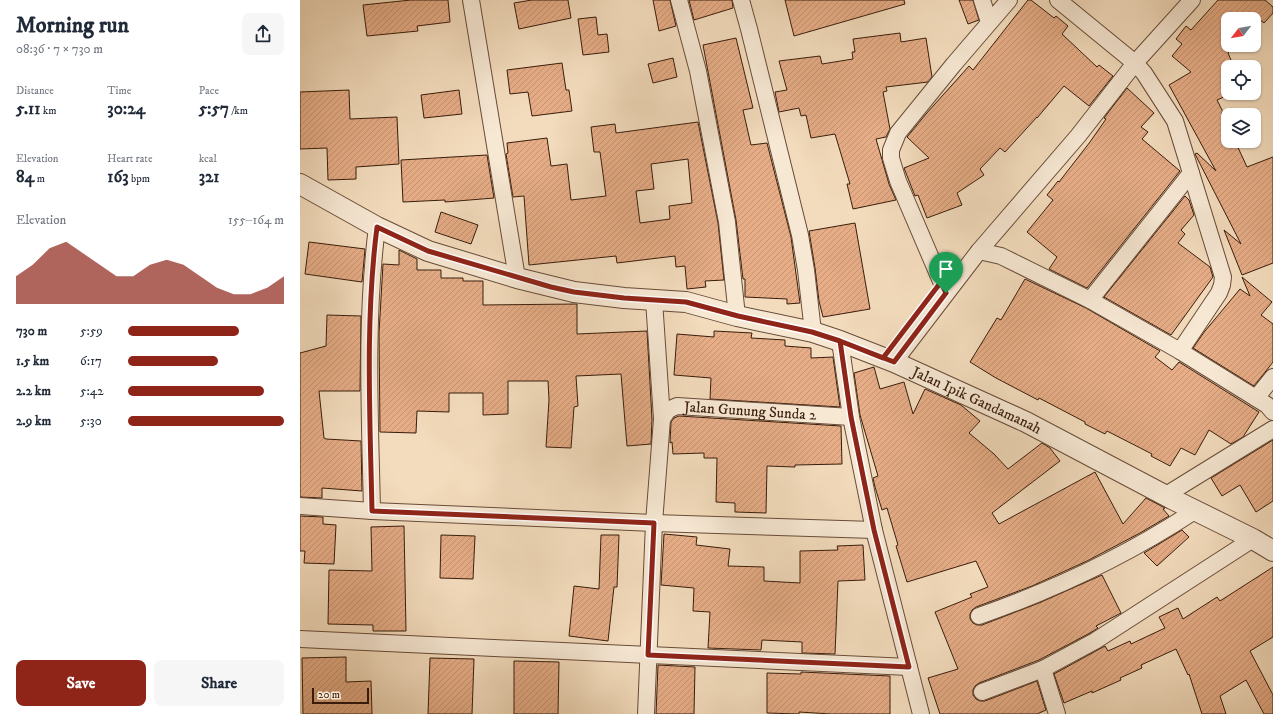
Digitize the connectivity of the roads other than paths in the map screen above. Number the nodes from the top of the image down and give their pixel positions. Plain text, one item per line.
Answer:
1 (472, 0) edge
2 (679, 0) edge
3 (741, 0) edge
4 (748, 0) edge
5 (982, 0) edge
6 (1009, 0) edge
7 (1058, 0) edge
8 (1192, 0) edge
9 (990, 22) junction
10 (750, 29) junction
11 (1135, 63) junction
12 (1191, 173) junction
13 (300, 184) edge
14 (377, 227) junction
15 (979, 250) junction
16 (517, 278) junction
17 (943, 288) junction
18 (654, 300) junction
19 (1090, 300) junction
20 (738, 316) junction
21 (812, 332) junction
22 (840, 341) junction
23 (1180, 351) junction
24 (889, 360) junction
25 (1273, 377) edge
26 (1256, 398) junction
27 (1273, 412) edge
28 (851, 417) junction
29 (662, 419) junction
30 (1273, 429) edge
31 (1166, 495) junction
32 (300, 506) edge
33 (1196, 510) junction
34 (372, 511) junction
35 (654, 523) junction
36 (874, 530) junction
37 (1253, 539) junction
38 (1273, 551) edge
39 (979, 616) dead end
40 (300, 639) edge
41 (648, 655) junction
42 (909, 667) junction
43 (1043, 669) junction
44 (982, 692) dead end
45 (646, 714) edge
46 (921, 714) edge
47 (1057, 714) edge

1 - 16 street
2 - 20 street
3 - 10 street
4 - 10 street
5 - 9 street
6 - 9 street
7 - 11 street
8 - 11 street
9 - 17 street
10 - 21 street
11 - 12 street
11 - 15 street
12 - 19 street
12 - 23 street
13 - 14 street, Jalan Ipik Gandamanah
14 - 16 street, Jalan Ipik Gandamanah
14 - 34 street
15 - 17 street
15 - 19 street
16 - 18 street, Jalan Ipik Gandamanah
17 - 24 street
18 - 20 street, Jalan Ipik Gandamanah
18 - 29 street
19 - 23 street
20 - 21 street, Jalan Ipik Gandamanah
21 - 22 street, Jalan Ipik Gandamanah
22 - 24 street, Jalan Ipik Gandamanah
22 - 28 street
23 - 26 street
24 - 31 street, Jalan Ipik Gandamanah
25 - 26 street
26 - 27 street
28 - 29 street, Jalan Gunung Sunda 2
28 - 36 street
29 - 35 street, Jalan Gunung Sunda 2
30 - 31 street
31 - 33 street, Jalan Ipik Gandamanah
32 - 34 street
33 - 37 street, Jalan Ipik Gandamanah
33 - 39 street
34 - 35 street
35 - 36 street
35 - 41 street, Jalan Gunung Sunda 2
36 - 42 street
37 - 38 street, Jalan Ipik Gandamanah
37 - 43 street
40 - 41 street
41 - 42 street
41 - 45 street, Jalan Gunung Sunda 2
42 - 46 street
43 - 44 street
43 - 47 street

